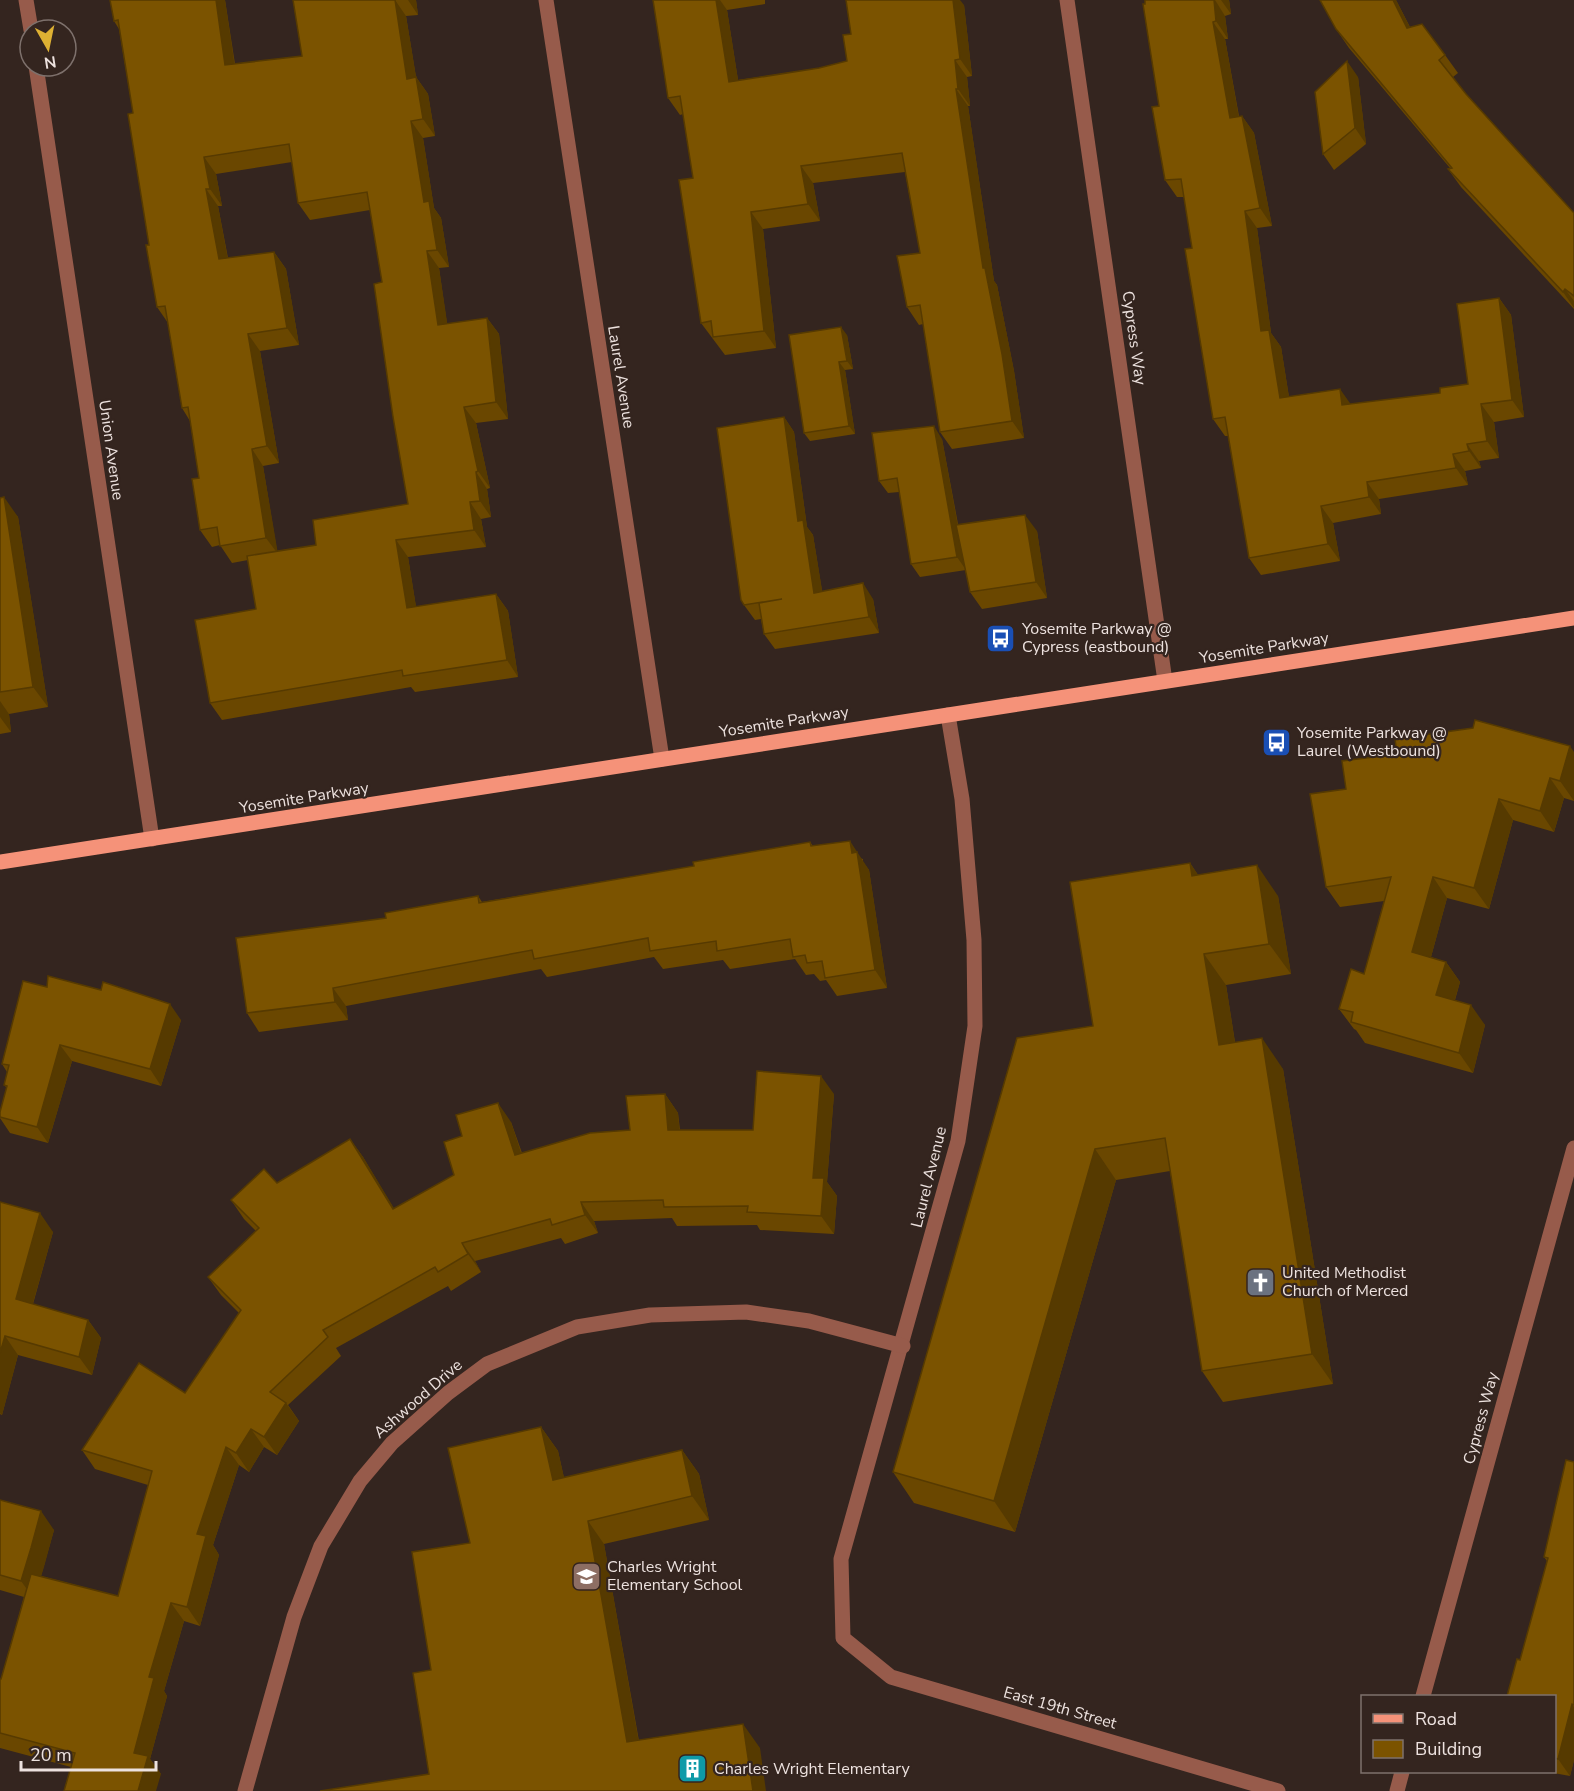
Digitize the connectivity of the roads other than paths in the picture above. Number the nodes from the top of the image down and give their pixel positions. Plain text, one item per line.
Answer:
1 (26, 0) edge
2 (546, 0) edge
3 (1066, 0) edge
4 (29, 18) edge
5 (38, 78) edge
6 (1574, 618) edge
7 (1165, 681) junction
8 (948, 715) junction
9 (662, 759) junction
10 (152, 839) junction
11 (0, 862) edge
12 (1574, 1148) edge
13 (903, 1346) junction
14 (843, 1638) joint
15 (1423, 1695) edge
16 (1402, 1773) edge
17 (245, 1791) edge
18 (1278, 1791) edge
19 (1397, 1791) edge

1 - 4 street
2 - 9 street, Laurel Avenue
3 - 7 street, Cypress Way
5 - 10 street, Union Avenue
6 - 7 main road, Yosemite Parkway
7 - 8 main road, Yosemite Parkway
8 - 9 main road, Yosemite Parkway
8 - 13 street, Laurel Avenue
9 - 10 main road, Yosemite Parkway
10 - 11 main road, Yosemite Parkway
12 - 15 street, Cypress Way
13 - 14 street, Laurel Avenue
13 - 17 street, Ashwood Drive
14 - 18 street, East 19th Street
16 - 19 street

